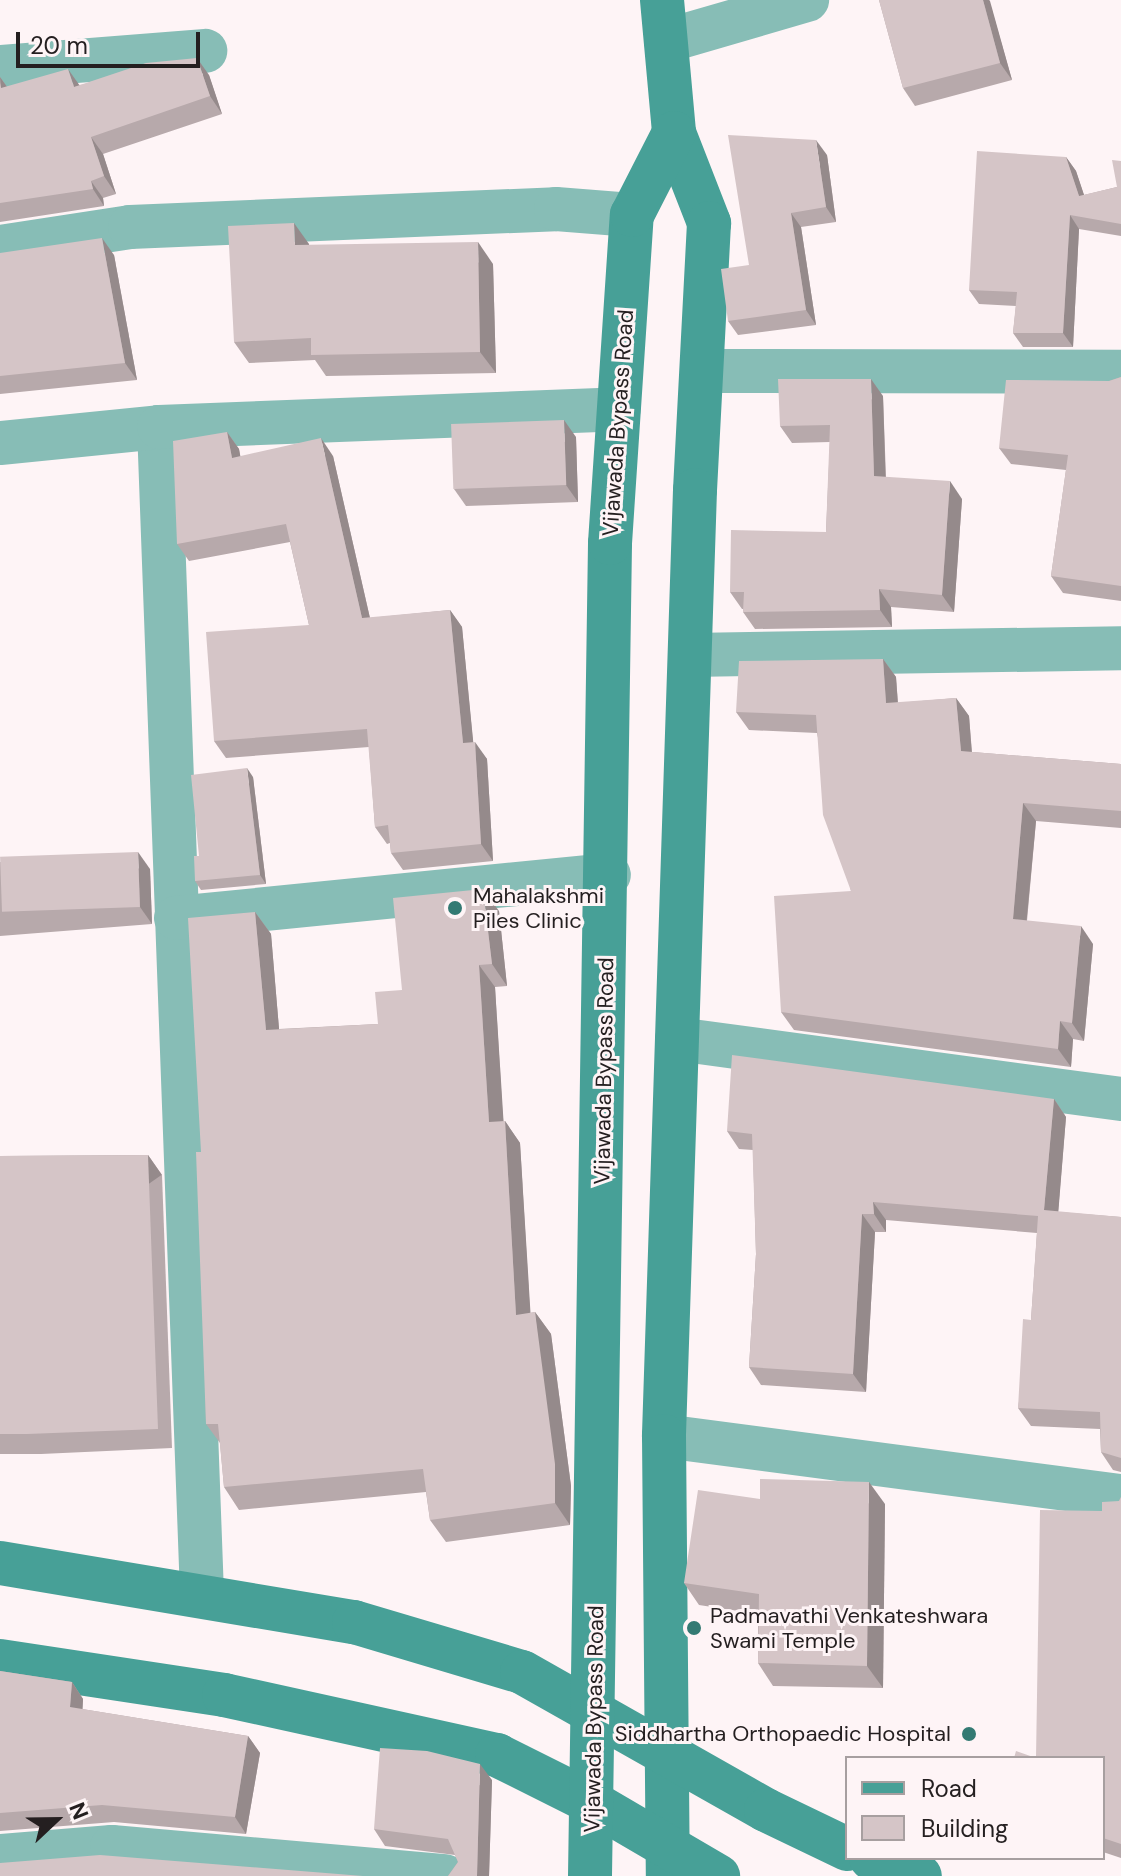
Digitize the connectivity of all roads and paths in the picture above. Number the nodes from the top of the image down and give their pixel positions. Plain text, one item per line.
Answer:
1 (807, 0) edge
2 (664, 20) edge
3 (205, 51) dead end
4 (0, 67) edge
5 (674, 133) junction
6 (632, 215) junction
7 (0, 247) edge
8 (702, 371) junction
9 (1121, 372) edge
10 (619, 409) junction
11 (159, 427) junction
12 (0, 443) edge
13 (1121, 648) edge
14 (690, 655) junction
15 (609, 875) junction
16 (176, 918) junction
17 (677, 1039) junction
18 (1121, 1099) edge
19 (664, 1436) junction
20 (1121, 1496) edge
21 (0, 1563) edge
22 (202, 1594) junction
23 (0, 1661) edge
24 (597, 1711) junction
25 (667, 1754) junction
26 (593, 1803) junction
27 (845, 1848) edge
28 (0, 1856) edge
29 (668, 1860) edge
30 (876, 1860) edge
31 (445, 1876) edge
32 (590, 1876) edge
33 (718, 1876) edge
34 (920, 1876) edge

1 - 2 street
2 - 5 main road
3 - 4 street
5 - 6 main road, Vijawada Bypass Road
5 - 8 main road
6 - 7 street
6 - 10 main road, Vijawada Bypass Road
8 - 9 street
8 - 14 main road
10 - 11 street
10 - 15 main road, Vijawada Bypass Road
11 - 12 street
11 - 16 street
13 - 14 street
14 - 17 main road
15 - 16 street
15 - 24 main road, Vijawada Bypass Road
16 - 22 street
17 - 18 street
17 - 19 main road
19 - 20 street
19 - 25 main road
21 - 22 main road
22 - 24 main road
23 - 26 main road
24 - 25 main road
24 - 26 main road, Vijawada Bypass Road
25 - 27 main road
25 - 29 main road
26 - 29 main road
26 - 32 main road, Vijawada Bypass Road
28 - 31 street
29 - 33 main road
30 - 34 main road

